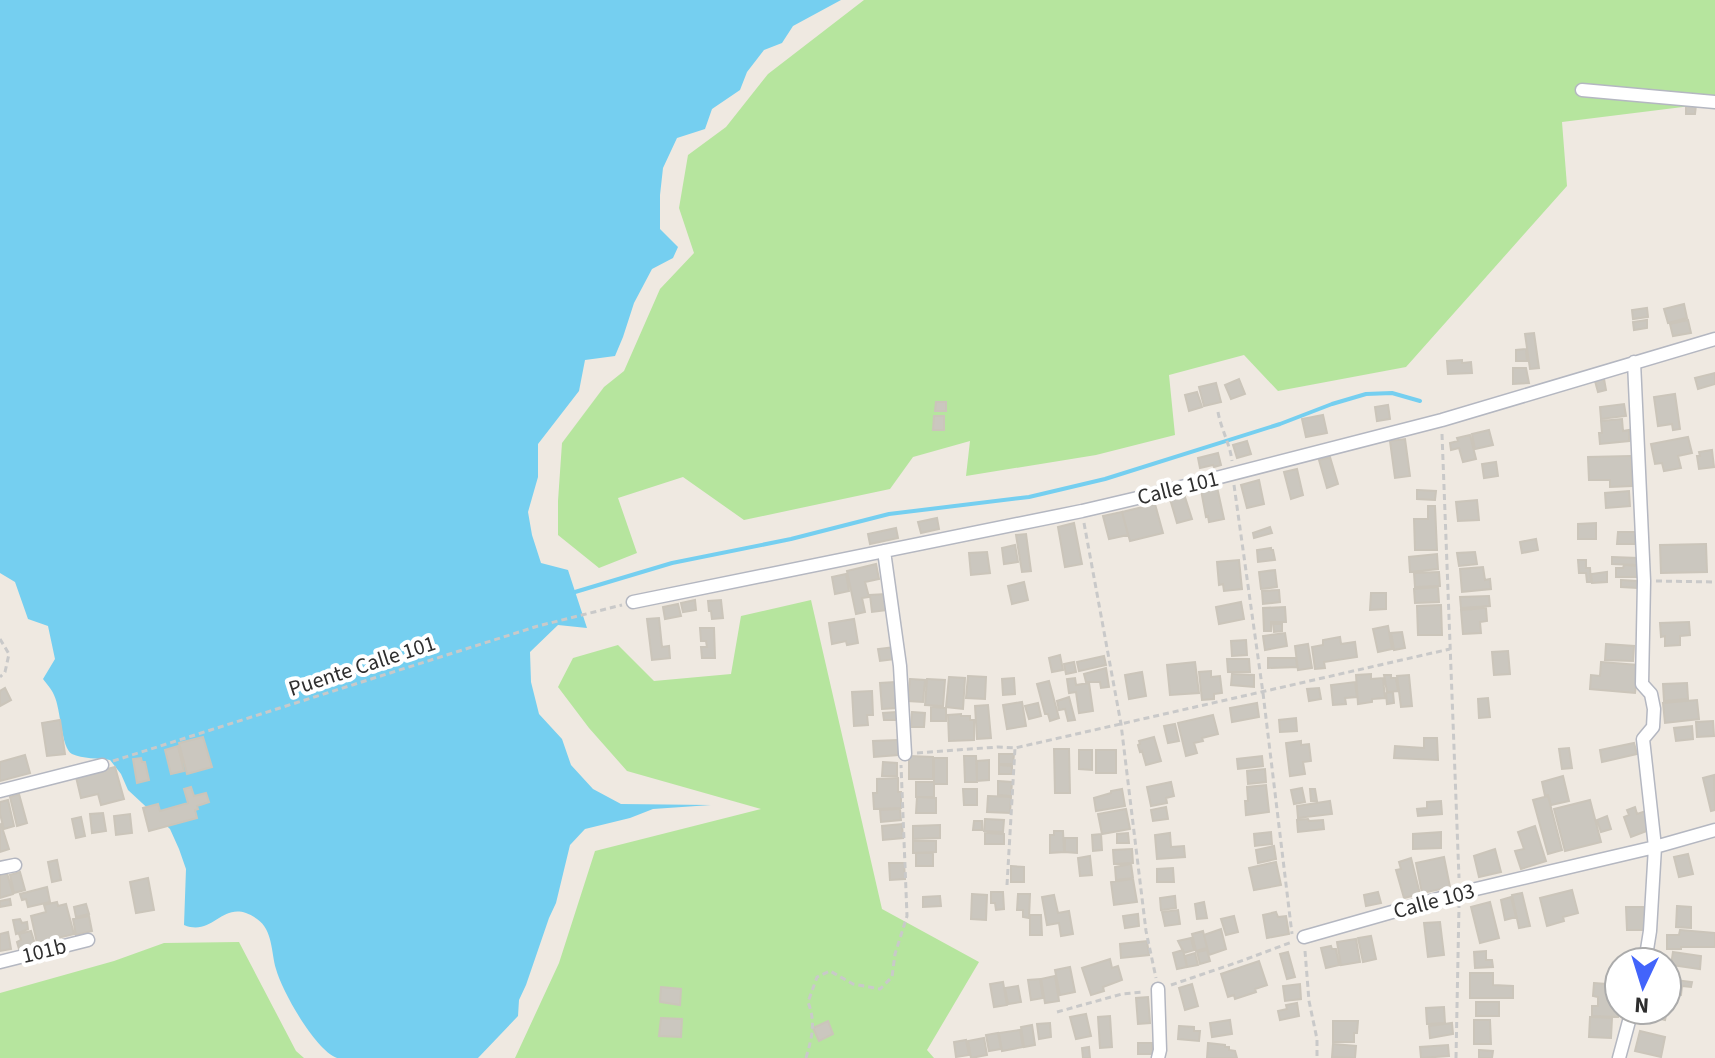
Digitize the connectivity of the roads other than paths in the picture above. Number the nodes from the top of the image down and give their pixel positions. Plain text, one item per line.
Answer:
1 (1582, 90) dead end
2 (1715, 102) edge
3 (1715, 339) edge
4 (1634, 362) junction
5 (884, 551) junction
6 (633, 602) road end
7 (905, 754) road end
8 (102, 765) road end
9 (0, 791) edge
10 (1715, 830) edge
11 (1655, 847) junction
12 (15, 865) dead end
13 (0, 868) edge
14 (1298, 939) road end
15 (88, 940) dead end
16 (1648, 946) edge
17 (0, 962) edge
18 (1158, 989) road end
19 (1628, 1026) edge
20 (1158, 1058) edge
21 (1619, 1058) edge

1 - 2 street
3 - 4 street, Calle 101
4 - 5 street, Calle 101
4 - 11 street
5 - 6 street, Calle 101
5 - 7 street
8 - 9 street
10 - 11 street, Calle 103
11 - 14 street, Calle 103
11 - 16 street
12 - 13 street
15 - 17 street, 101b
18 - 20 street
19 - 21 street

